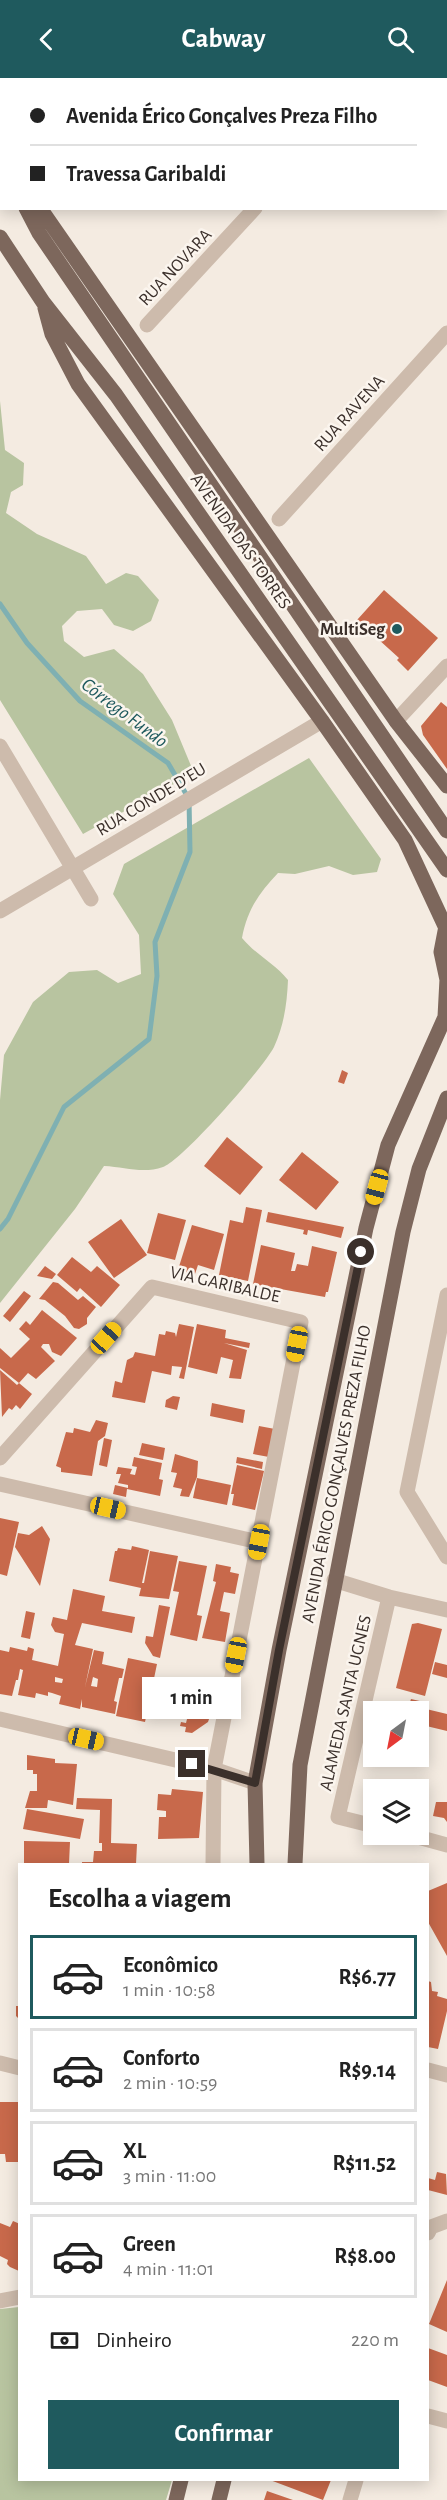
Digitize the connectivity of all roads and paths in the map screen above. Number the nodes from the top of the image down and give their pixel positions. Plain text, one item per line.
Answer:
1 (27, 210) edge
2 (41, 210) edge
3 (253, 210) edge
4 (0, 237) edge
5 (43, 302) junction
6 (147, 325) dead end
7 (447, 333) edge
8 (279, 519) dead end
9 (447, 666) edge
10 (322, 721) junction
11 (396, 721) junction
12 (0, 746) edge
13 (447, 786) edge
14 (447, 831) edge
15 (73, 868) junction
16 (447, 870) edge
17 (92, 899) dead end
18 (0, 911) edge
19 (446, 923) edge
20 (447, 979) edge
21 (447, 1098) edge
22 (447, 1294) edge
23 (0, 1458) edge
24 (0, 1484) edge
25 (259, 1542) junction
26 (447, 1557) edge
27 (334, 1580) junction
28 (389, 1597) junction
29 (447, 1610) edge
30 (0, 1719) edge
31 (214, 1769) junction
32 (255, 1783) junction
33 (363, 1823) edge
34 (429, 1840) edge
35 (447, 1845) edge
36 (213, 1863) edge
37 (257, 1863) edge
38 (296, 1863) edge
39 (0, 2063) edge
40 (18, 2068) edge
41 (429, 2070) edge
42 (447, 2074) edge
43 (447, 2221) edge
44 (429, 2230) edge
45 (18, 2297) edge
46 (0, 2301) edge
47 (429, 2416) edge
48 (447, 2421) edge
49 (181, 2481) edge
50 (224, 2481) edge
51 (356, 2481) edge
52 (176, 2500) edge
53 (219, 2500) edge
54 (350, 2500) edge

1 - 14 main road, AVENIDA DAS TORRES
2 - 11 main road
3 - 6 street, RUA NOVARA
4 - 5 main road, AVENIDA DAS TORRES
5 - 10 main road
5 - 16 main road, AVENIDA DAS TORRES
7 - 8 street, RUA RAVENA
9 - 11 street
10 - 15 street, RUA CONDE D'EU
10 - 19 main road
11 - 13 main road
12 - 15 street
15 - 17 street
15 - 18 street, RUA CONDE D'EU
19 - 20 main road, AVENIDA ÉRICO GONÇALVES PREZA FILHO
20 - 32 main road, AVENIDA ÉRICO GONÇALVES PREZA FILHO
21 - 27 main road, AVENIDA ÉRICO GONÇALVES PREZA FILHO
22 - 26 street
23 - 25 street, VIA GARIBALDE
24 - 25 street
25 - 31 street
27 - 28 street
27 - 38 main road, AVENIDA ÉRICO GONÇALVES PREZA FILHO
28 - 29 street
28 - 33 street, ALAMEDA SANTA UGNES
30 - 31 street
31 - 32 street
31 - 36 street
32 - 37 main road, AVENIDA ÉRICO GONÇALVES PREZA FILHO
34 - 35 street
39 - 40 street
41 - 42 street
43 - 44 street
45 - 46 street
47 - 48 street
49 - 52 main road
50 - 53 main road
51 - 54 street

